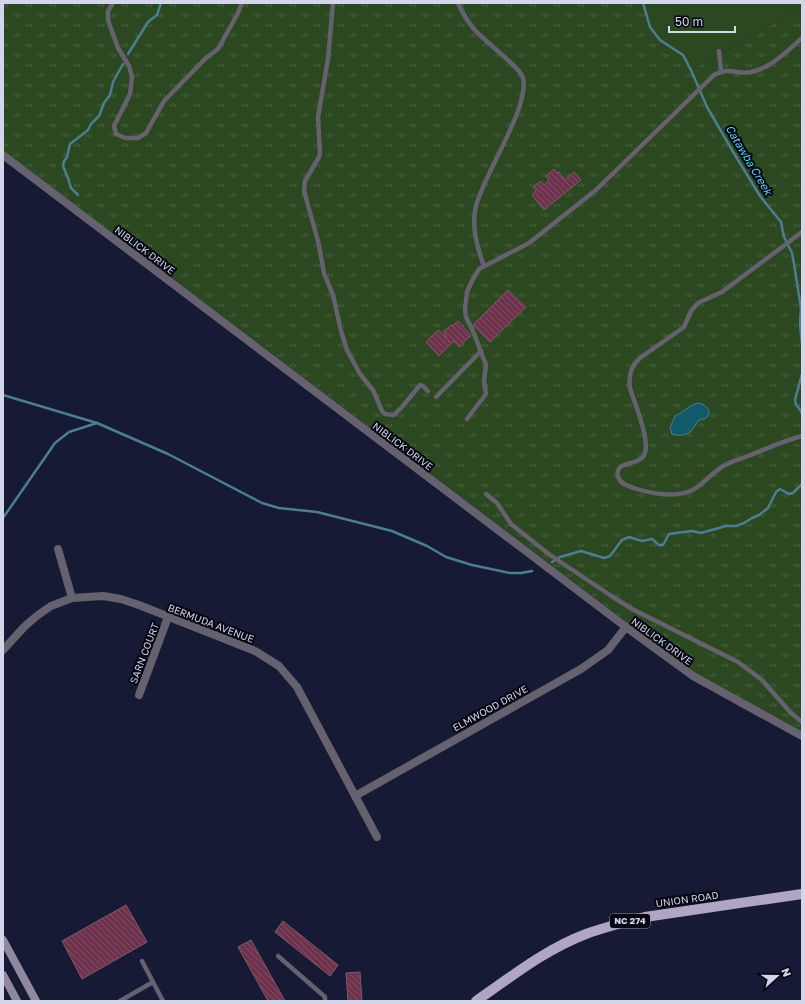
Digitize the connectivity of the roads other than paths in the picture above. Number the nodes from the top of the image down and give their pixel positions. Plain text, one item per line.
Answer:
1 (113, 3) edge
2 (242, 3) edge
3 (333, 3) edge
4 (458, 3) edge
5 (802, 38) edge
6 (719, 51) dead end
7 (721, 71) junction
8 (3, 155) edge
9 (802, 233) edge
10 (484, 266) junction
11 (481, 351) junction
12 (428, 391) dead end
13 (436, 397) dead end
14 (466, 419) dead end
15 (802, 436) edge
16 (486, 494) dead end
17 (58, 549) dead end
18 (72, 598) junction
19 (168, 617) junction
20 (626, 627) junction
21 (3, 650) edge
22 (139, 695) dead end
23 (802, 722) edge
24 (802, 736) edge
25 (355, 796) junction
26 (377, 836) dead end
27 (802, 894) edge
28 (3, 940) edge
29 (278, 956) dead end
30 (142, 961) dead end
31 (3, 975) edge
32 (153, 982) junction
33 (17, 1001) edge
34 (36, 1001) edge
35 (120, 1001) edge
36 (163, 1001) edge
37 (326, 1001) edge
38 (476, 1001) edge

1 - 2 lane
3 - 12 lane
4 - 10 lane
5 - 7 lane
6 - 7 lane
7 - 10 lane
8 - 20 street, NIBLICK DRIVE
9 - 15 lane
10 - 11 lane
11 - 13 lane
11 - 14 lane
16 - 23 lane
17 - 18 street
18 - 19 street, BERMUDA AVENUE
18 - 21 street, BERMUDA AVENUE
19 - 22 street, SARN COURT
19 - 25 street, BERMUDA AVENUE
20 - 24 street, NIBLICK DRIVE
20 - 25 street, ELMWOOD DRIVE
25 - 26 street, BERMUDA AVENUE
27 - 38 main road, UNION ROAD / NC 274
28 - 34 main road
29 - 37 lane
30 - 32 lane
31 - 33 main road
32 - 35 lane
32 - 36 lane

